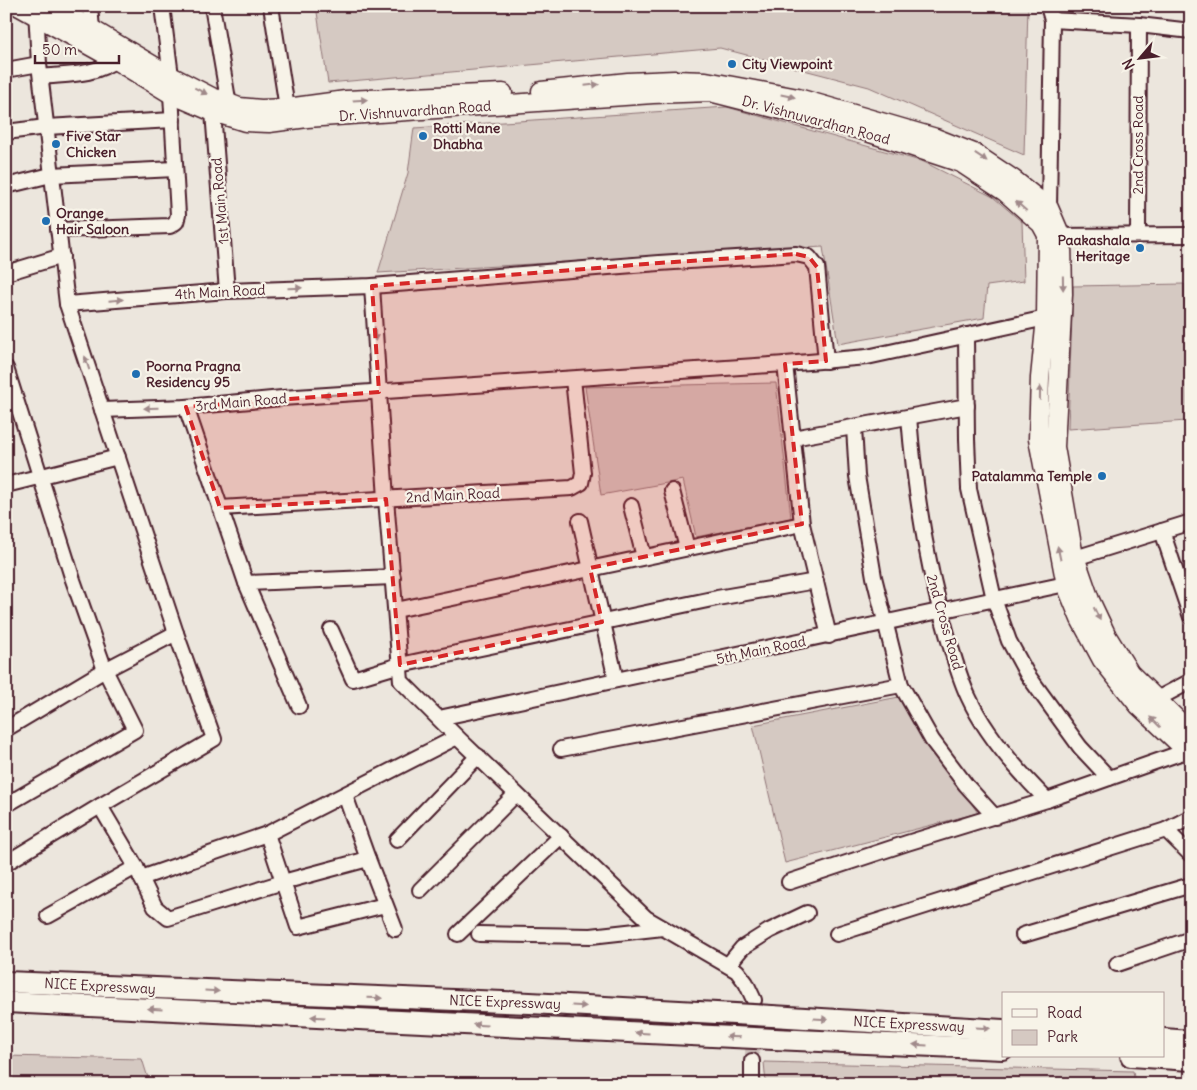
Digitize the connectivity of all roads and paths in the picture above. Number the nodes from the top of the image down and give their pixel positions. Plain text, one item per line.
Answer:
1 (90, 6) edge
2 (162, 6) edge
3 (212, 6) edge
4 (271, 6) edge
5 (1048, 6) edge
6 (56, 7) edge
7 (26, 8) edge
8 (1052, 20) junction
9 (1139, 26) junction
10 (92, 29) junction
11 (1191, 31) edge
12 (115, 60) junction
13 (6, 70) edge
14 (40, 71) junction
15 (171, 84) junction
16 (229, 104) junction
17 (287, 108) junction
18 (213, 112) junction
19 (173, 120) junction
20 (46, 127) junction
21 (6, 132) edge
22 (175, 169) junction
23 (52, 175) junction
24 (6, 186) edge
25 (1048, 208) junction
26 (58, 230) junction
27 (1049, 232) junction
28 (1138, 234) junction
29 (1191, 235) edge
30 (62, 256) junction
31 (6, 273) edge
32 (372, 286) junction
33 (227, 291) junction
34 (67, 304) junction
35 (1046, 318) junction
36 (966, 335) junction
37 (826, 361) junction
38 (785, 364) junction
39 (6, 368) edge
40 (573, 379) junction
41 (379, 392) junction
42 (967, 406) junction
43 (186, 407) junction
44 (102, 410) junction
45 (909, 417) junction
46 (854, 428) junction
47 (794, 438) junction
48 (118, 457) junction
49 (39, 476) junction
50 (6, 485) edge
51 (672, 491) dead end
52 (386, 499) junction
53 (631, 506) dead end
54 (220, 508) junction
55 (580, 522) dead end
56 (1191, 522) edge
57 (802, 524) junction
58 (1162, 532) junction
59 (687, 548) junction
60 (644, 557) junction
61 (1075, 558) junction
62 (590, 568) junction
63 (393, 577) junction
64 (1082, 579) junction
65 (816, 581) junction
66 (246, 583) junction
67 (1066, 585) junction
68 (994, 599) junction
69 (396, 610) junction
70 (940, 611) junction
71 (1191, 617) edge
72 (602, 622) junction
73 (885, 623) junction
74 (331, 630) dead end
75 (176, 633) junction
76 (829, 636) junction
77 (400, 665) junction
78 (105, 670) junction
79 (616, 680) junction
80 (1191, 681) edge
81 (901, 685) junction
82 (1157, 699) junction
83 (299, 706) dead end
84 (439, 718) junction
85 (6, 729) edge
86 (1191, 733) edge
87 (458, 737) junction
88 (561, 748) dead end
89 (1188, 753) edge
90 (478, 756) junction
91 (1109, 778) junction
92 (345, 794) junction
93 (516, 794) junction
94 (1047, 800) junction
95 (6, 805) edge
96 (100, 806) junction
97 (995, 817) junction
98 (1191, 817) edge
99 (1166, 830) junction
100 (267, 834) junction
101 (561, 836) junction
102 (397, 840) dead end
103 (1191, 855) edge
104 (368, 859) junction
105 (6, 864) edge
106 (139, 873) junction
107 (283, 882) junction
108 (789, 882) dead end
109 (1191, 885) edge
110 (420, 890) dead end
111 (386, 905) junction
112 (807, 913) dead end
113 (48, 916) dead end
114 (664, 928) junction
115 (395, 929) dead end
116 (458, 934) dead end
117 (480, 934) dead end
118 (837, 934) dead end
119 (1023, 935) dead end
120 (1191, 939) edge
121 (1117, 964) dead end
122 (728, 965) junction
123 (6, 982) edge
124 (754, 1000) tunnel mouth
125 (6, 1002) edge
126 (1002, 1030) edge
127 (1164, 1039) edge
128 (1191, 1041) edge
129 (1002, 1049) edge
130 (1161, 1058) edge
131 (1191, 1060) edge
132 (752, 1061) tunnel mouth
133 (752, 1084) edge

1 - 10 street
2 - 15 street
3 - 16 street
4 - 17 street
5 - 8 street
6 - 10 main road, Dr. Vishnuvardhan Road
7 - 12 main road, Dr. Vishnuvardhan Road
7 - 14 street
8 - 9 street
8 - 25 street
9 - 11 street
9 - 28 street, 2nd Cross Road
10 - 15 main road, Dr. Vishnuvardhan Road
12 - 14 street
12 - 15 main road, Dr. Vishnuvardhan Road
13 - 14 street
14 - 20 street
15 -> 16 main road, Dr. Vishnuvardhan Road
15 - 18 main road, Dr. Vishnuvardhan Road
15 - 19 street
16 - 17 main road, Dr. Vishnuvardhan Road
17 -> 25 main road, Dr. Vishnuvardhan Road
27 -> 18 main road, Dr. Vishnuvardhan Road
18 - 33 street, 1st Main Road
19 - 20 street
19 - 22 street
20 - 21 street
20 - 23 street
22 - 23 street
22 - 26 street
23 - 24 street
23 - 26 street
25 - 27 main road, Dr. Vishnuvardhan Road
26 - 30 street
27 - 28 street
27 - 35 main road, Dr. Vishnuvardhan Road
27 -> 61 main road, Dr. Vishnuvardhan Road
28 - 29 street
30 - 31 street
30 - 34 street
33 -> 32 street, 4th Main Road
32 - 37 street, 4th Main Road
32 -> 41 street
34 -> 33 street, 4th Main Road
44 -> 34 street
35 - 36 street, 3rd Main Road
67 -> 35 main road, Dr. Vishnuvardhan Road
36 - 37 street, 3rd Main Road
36 - 42 street
37 - 38 street, 3rd Main Road
38 - 40 street, 3rd Main Road
38 - 47 street
39 - 49 street
40 - 41 street, 3rd Main Road
40 - 52 street, 2nd Main Road
41 -> 43 street, 3rd Main Road
41 - 52 street
42 - 45 street
42 - 68 street
43 -> 44 street, 3rd Main Road
43 - 54 street
44 - 48 street
45 - 46 street
45 - 70 street, 2nd Cross Road
46 - 47 street
46 - 73 street
47 - 57 street
48 - 49 street
48 - 75 street
49 - 50 street
49 - 78 street
51 - 59 street
52 - 54 street, 2nd Main Road
52 - 63 street
53 - 60 street
54 - 66 street
55 - 62 street
56 - 58 street
57 - 59 street
57 - 65 street
58 - 61 street
58 - 71 street
59 - 60 street
60 - 62 street
61 - 64 main road, Dr. Vishnuvardhan Road
62 - 69 street
62 - 72 street
63 - 66 street
63 - 69 street
64 - 67 street, 5th Main Road
64 -> 82 main road, Dr. Vishnuvardhan Road
65 - 72 street
65 - 76 street
66 - 83 street
67 - 68 street, 5th Main Road
89 -> 67 main road, Dr. Vishnuvardhan Road
68 - 70 street, 5th Main Road
68 - 91 street
69 - 77 street
70 - 73 street, 5th Main Road
70 - 94 street, 2nd Cross Road
72 - 77 street
72 - 79 street
73 - 76 street, 5th Main Road
73 - 81 street
74 - 77 street
75 - 78 street
75 - 96 street
76 - 79 street, 5th Main Road
77 - 84 street
78 - 85 street
78 - 95 street
79 - 84 street, 5th Main Road
80 - 82 street
81 - 88 street
81 - 97 street
82 - 86 main road, Dr. Vishnuvardhan Road
84 - 87 street
87 - 90 street
87 - 92 street
89 - 91 street
90 - 93 street
90 - 102 street
91 - 94 street
92 - 100 street
92 - 104 street
93 - 101 street
93 - 110 street
94 - 97 street
96 - 105 street
96 - 106 street
97 - 108 street
98 - 99 street
99 - 103 street
99 - 118 street
100 - 106 street
100 - 107 street
101 - 114 street
101 - 116 street
104 - 107 street
104 - 111 street
106 - 107 street
106 - 113 street
107 - 111 street
109 - 119 street
111 - 115 street
112 - 122 street
114 - 117 street
114 - 122 street
120 - 121 street
122 - 124 street
123 -> 126 highway, NICE Expressway, bridge
129 -> 125 highway, NICE Expressway, bridge
127 - 128 highway
130 - 131 highway
132 - 133 street

